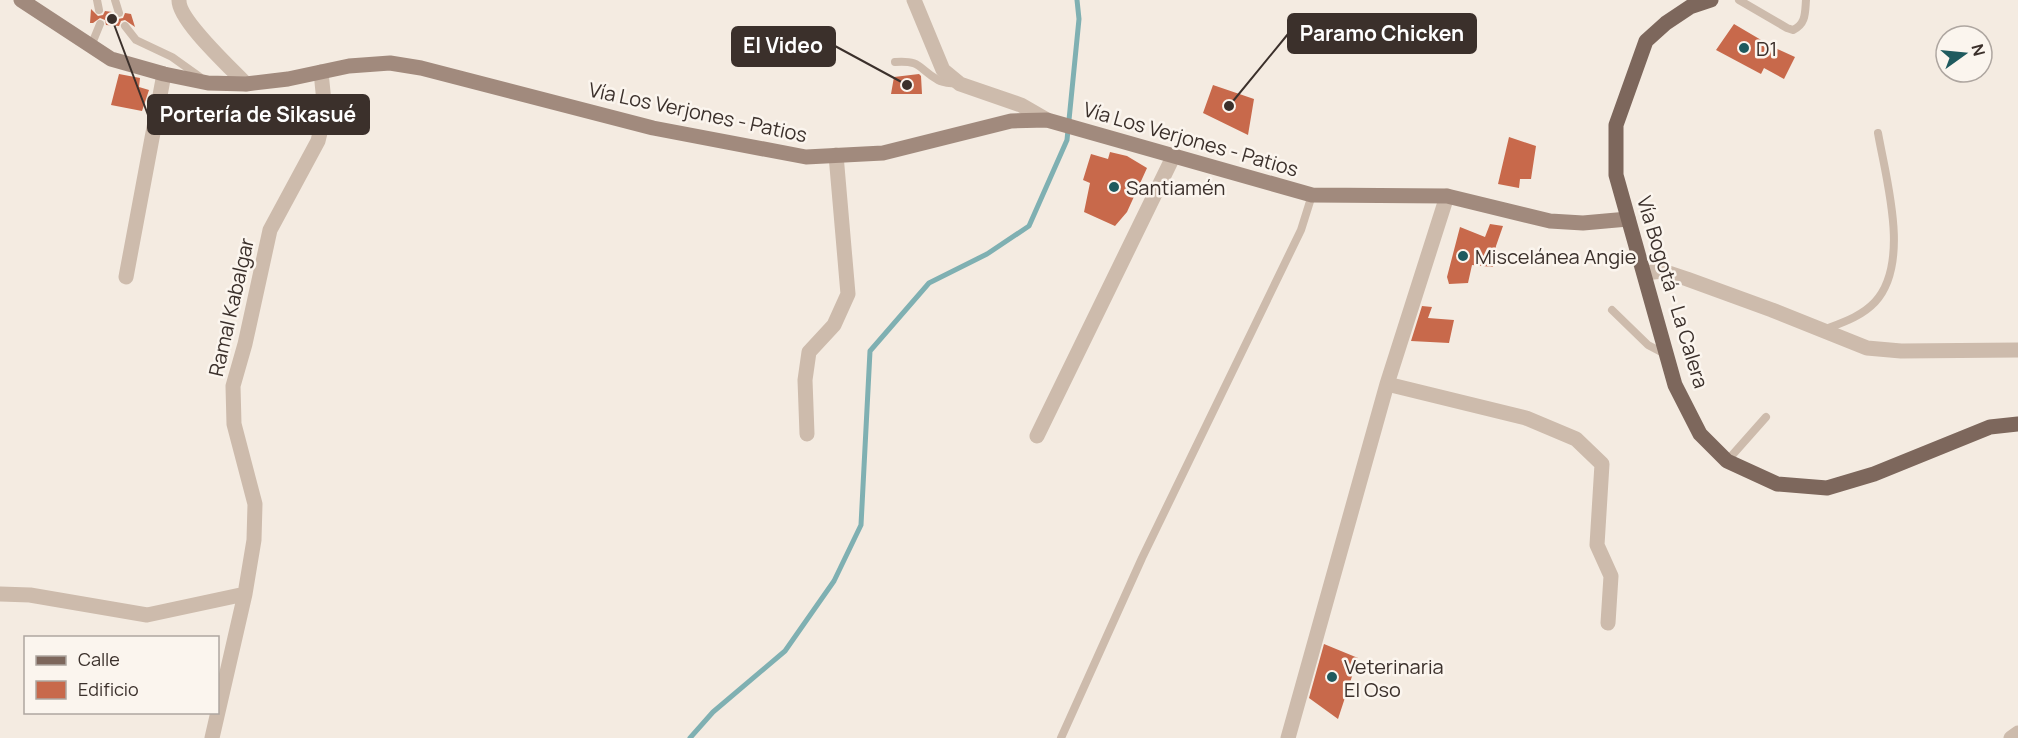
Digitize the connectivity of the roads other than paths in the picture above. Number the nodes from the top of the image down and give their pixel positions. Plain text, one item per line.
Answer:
1 (21, 0) edge
2 (98, 0) edge
3 (115, 0) edge
4 (179, 0) edge
5 (914, 0) edge
6 (1712, 0) edge
7 (1739, 0) edge
8 (1806, 0) edge
9 (99, 10) dead end
10 (119, 13) dead end
11 (100, 24) dead end
12 (125, 26) dead end
13 (91, 46) junction
14 (895, 62) dead end
15 (321, 72) junction
16 (164, 74) junction
17 (208, 83) junction
18 (246, 84) junction
19 (960, 84) junction
20 (1061, 124) junction
21 (1878, 133) dead end
22 (836, 155) junction
23 (1174, 155) junction
24 (1312, 195) junction
25 (1447, 196) junction
26 (1628, 219) junction
27 (1644, 273) junction
28 (126, 277) dead end
29 (1612, 310) dead end
30 (1822, 330) junction
31 (2018, 350) edge
32 (1667, 355) junction
33 (1387, 384) junction
34 (1766, 417) dead end
35 (2018, 424) edge
36 (807, 435) dead end
37 (1037, 436) dead end
38 (1727, 461) junction
39 (0, 594) edge
40 (245, 594) junction
41 (1608, 623) dead end
42 (219, 711) edge
43 (218, 714) edge
44 (2018, 733) edge
45 (213, 738) edge
46 (1061, 738) edge
47 (1288, 738) edge
48 (2011, 738) edge

1 - 13 street, Vía Los Verjones - Patios
2 - 9 lane
3 - 10 lane
4 - 18 street
5 - 19 street
6 - 26 main road, Vía Bogotá - La Calera
7 - 8 lane
11 - 13 lane
12 - 17 lane
13 - 16 street, Vía Los Verjones - Patios
14 - 19 lane
15 - 18 street, Vía Los Verjones - Patios
15 - 22 street, Vía Los Verjones - Patios
15 - 40 street, Ramal Kabalgar
16 - 17 street, Vía Los Verjones - Patios
16 - 28 street
17 - 18 street, Vía Los Verjones - Patios
19 - 20 street
20 - 22 street, Vía Los Verjones - Patios
20 - 23 street, Vía Los Verjones - Patios
21 - 30 lane
22 - 36 street
23 - 24 street, Vía Los Verjones - Patios
23 - 37 street
24 - 25 street, Vía Los Verjones - Patios
24 - 46 lane
25 - 26 street, Vía Los Verjones - Patios
25 - 33 street
26 - 27 main road, Vía Bogotá - La Calera
27 - 30 street
27 - 32 main road, Vía Bogotá - La Calera
29 - 32 lane
30 - 31 street
32 - 38 main road, Vía Bogotá - La Calera
33 - 41 street
33 - 47 street
34 - 38 lane
35 - 38 main road, Vía Bogotá - La Calera
39 - 40 street
40 - 42 street, Ramal Kabalgar
43 - 45 street, Ramal Kabalgar
44 - 48 street

